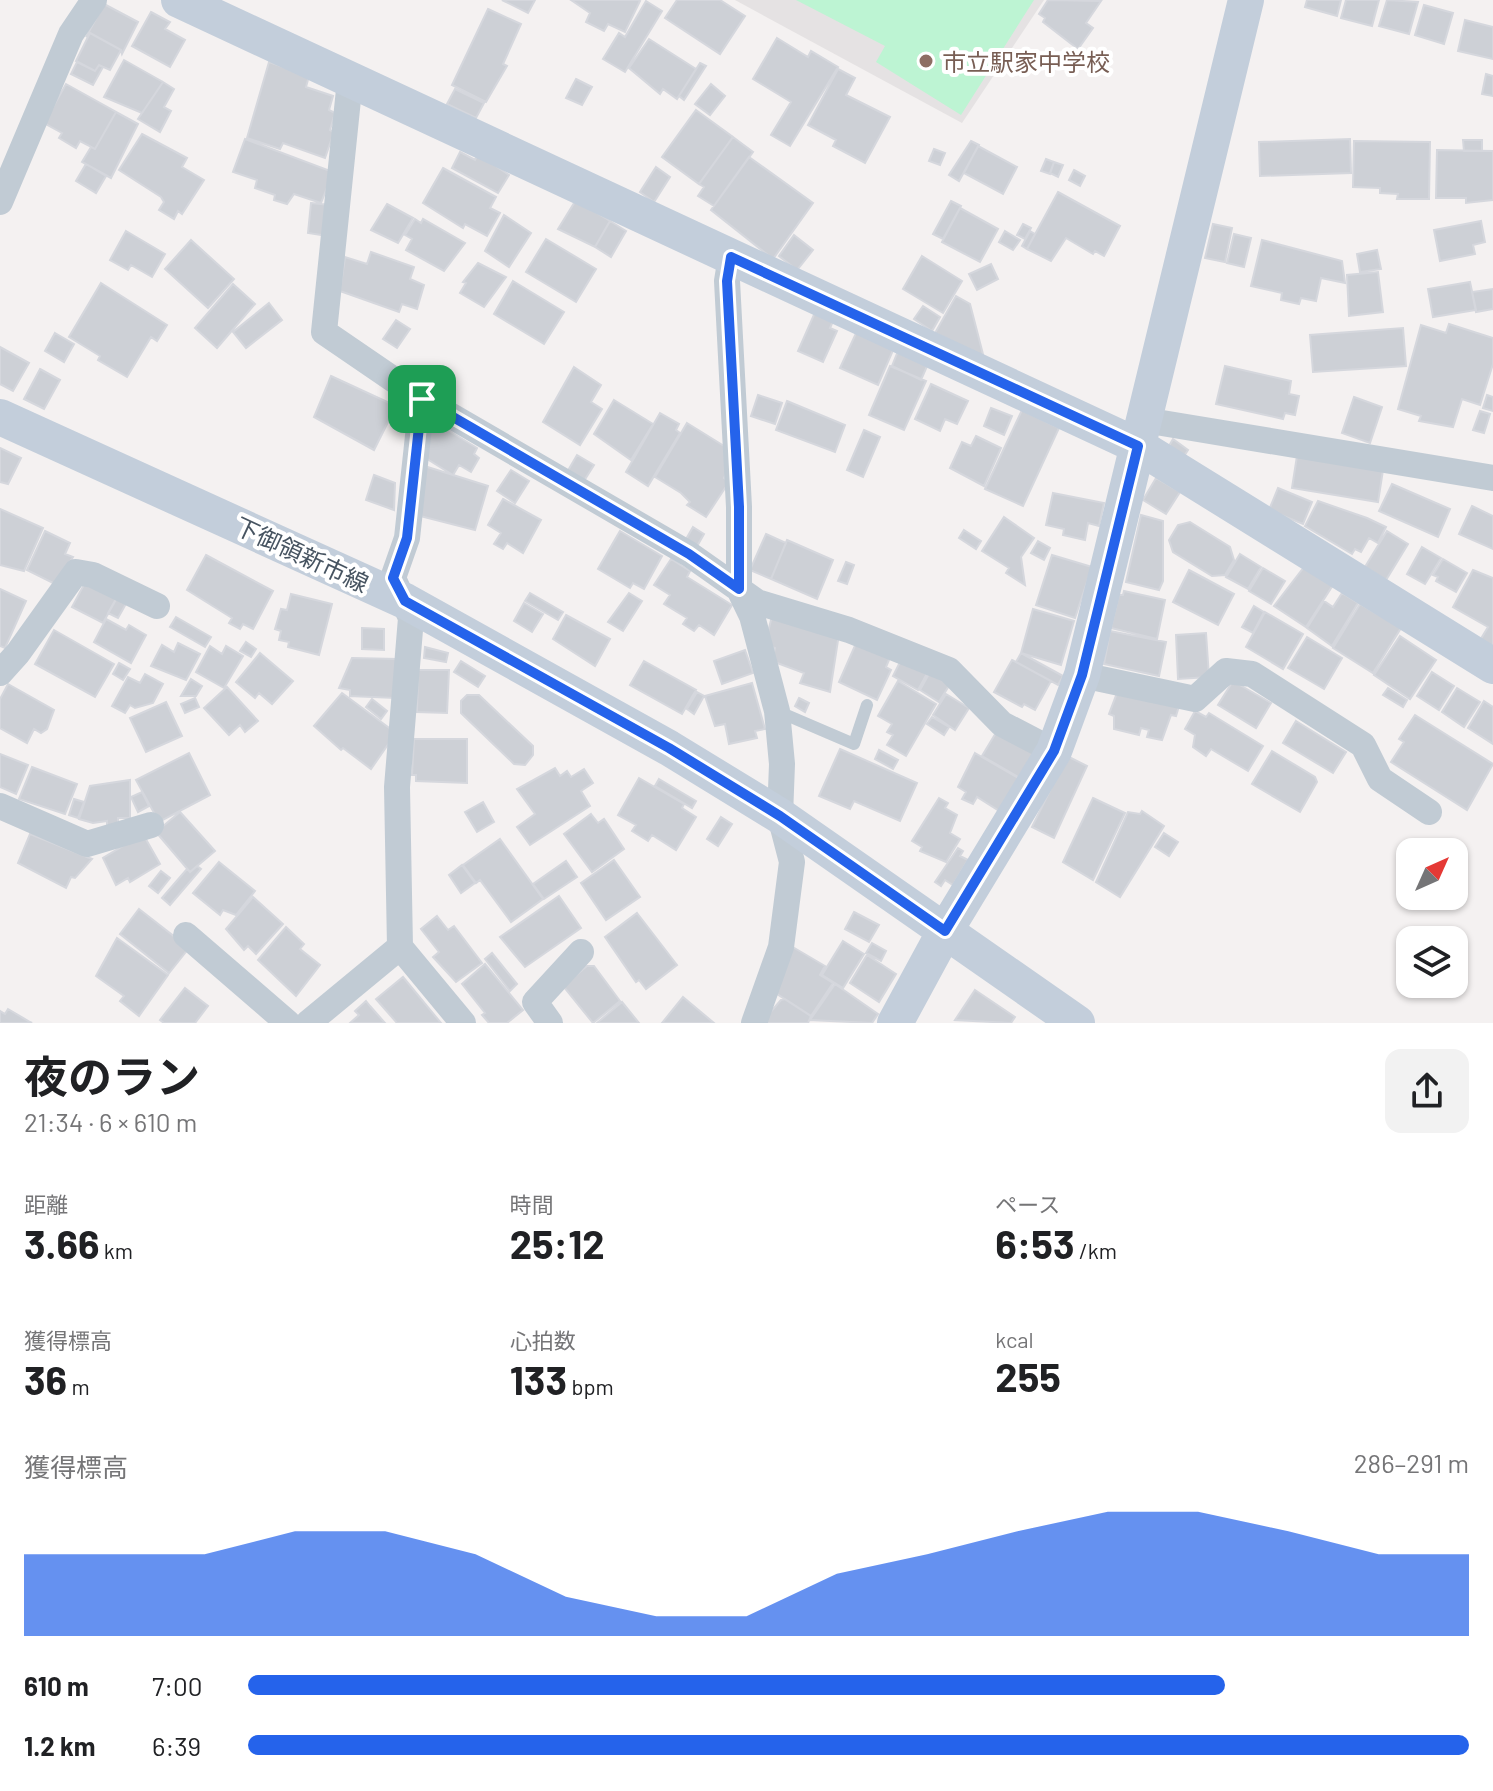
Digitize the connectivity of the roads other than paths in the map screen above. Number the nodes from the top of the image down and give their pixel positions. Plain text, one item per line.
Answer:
1 (94, 0) edge
2 (179, 0) edge
3 (1246, 0) edge
4 (350, 80) junction
5 (0, 202) edge
6 (731, 257) junction
7 (422, 399) junction
8 (0, 417) edge
9 (1141, 433) junction
10 (1493, 478) edge
11 (739, 589) junction
12 (405, 601) junction
13 (157, 606) dead end
14 (1493, 666) edge
15 (0, 673) edge
16 (1082, 675) junction
17 (867, 705) dead end
18 (777, 711) junction
19 (1054, 751) junction
20 (0, 806) edge
21 (1429, 812) dead end
22 (780, 816) junction
23 (151, 825) dead end
24 (945, 931) junction
25 (186, 935) dead end
26 (400, 947) junction
27 (581, 952) dead end
28 (288, 1023) edge
29 (308, 1023) edge
30 (463, 1023) edge
31 (550, 1023) edge
32 (754, 1023) edge
33 (895, 1023) edge
34 (1077, 1023) edge

1 - 5 street
2 - 4 street
3 - 9 street
4 - 6 street
4 - 7 street
6 - 9 street
6 - 11 street
7 - 11 street
7 - 12 street
8 - 12 street, 下御領新市線
9 - 10 street
9 - 14 street
9 - 16 street
11 - 18 street
11 - 19 street
12 - 22 street, 下御領新市線
12 - 26 street
13 - 15 street
16 - 19 street
16 - 21 street
17 - 18 lane
18 - 22 street
19 - 24 street
20 - 23 street
22 - 24 street, 下御領新市線
22 - 32 street
24 - 33 street
24 - 34 street, 下御領新市線
25 - 28 street
26 - 29 street
26 - 30 street
27 - 31 street

